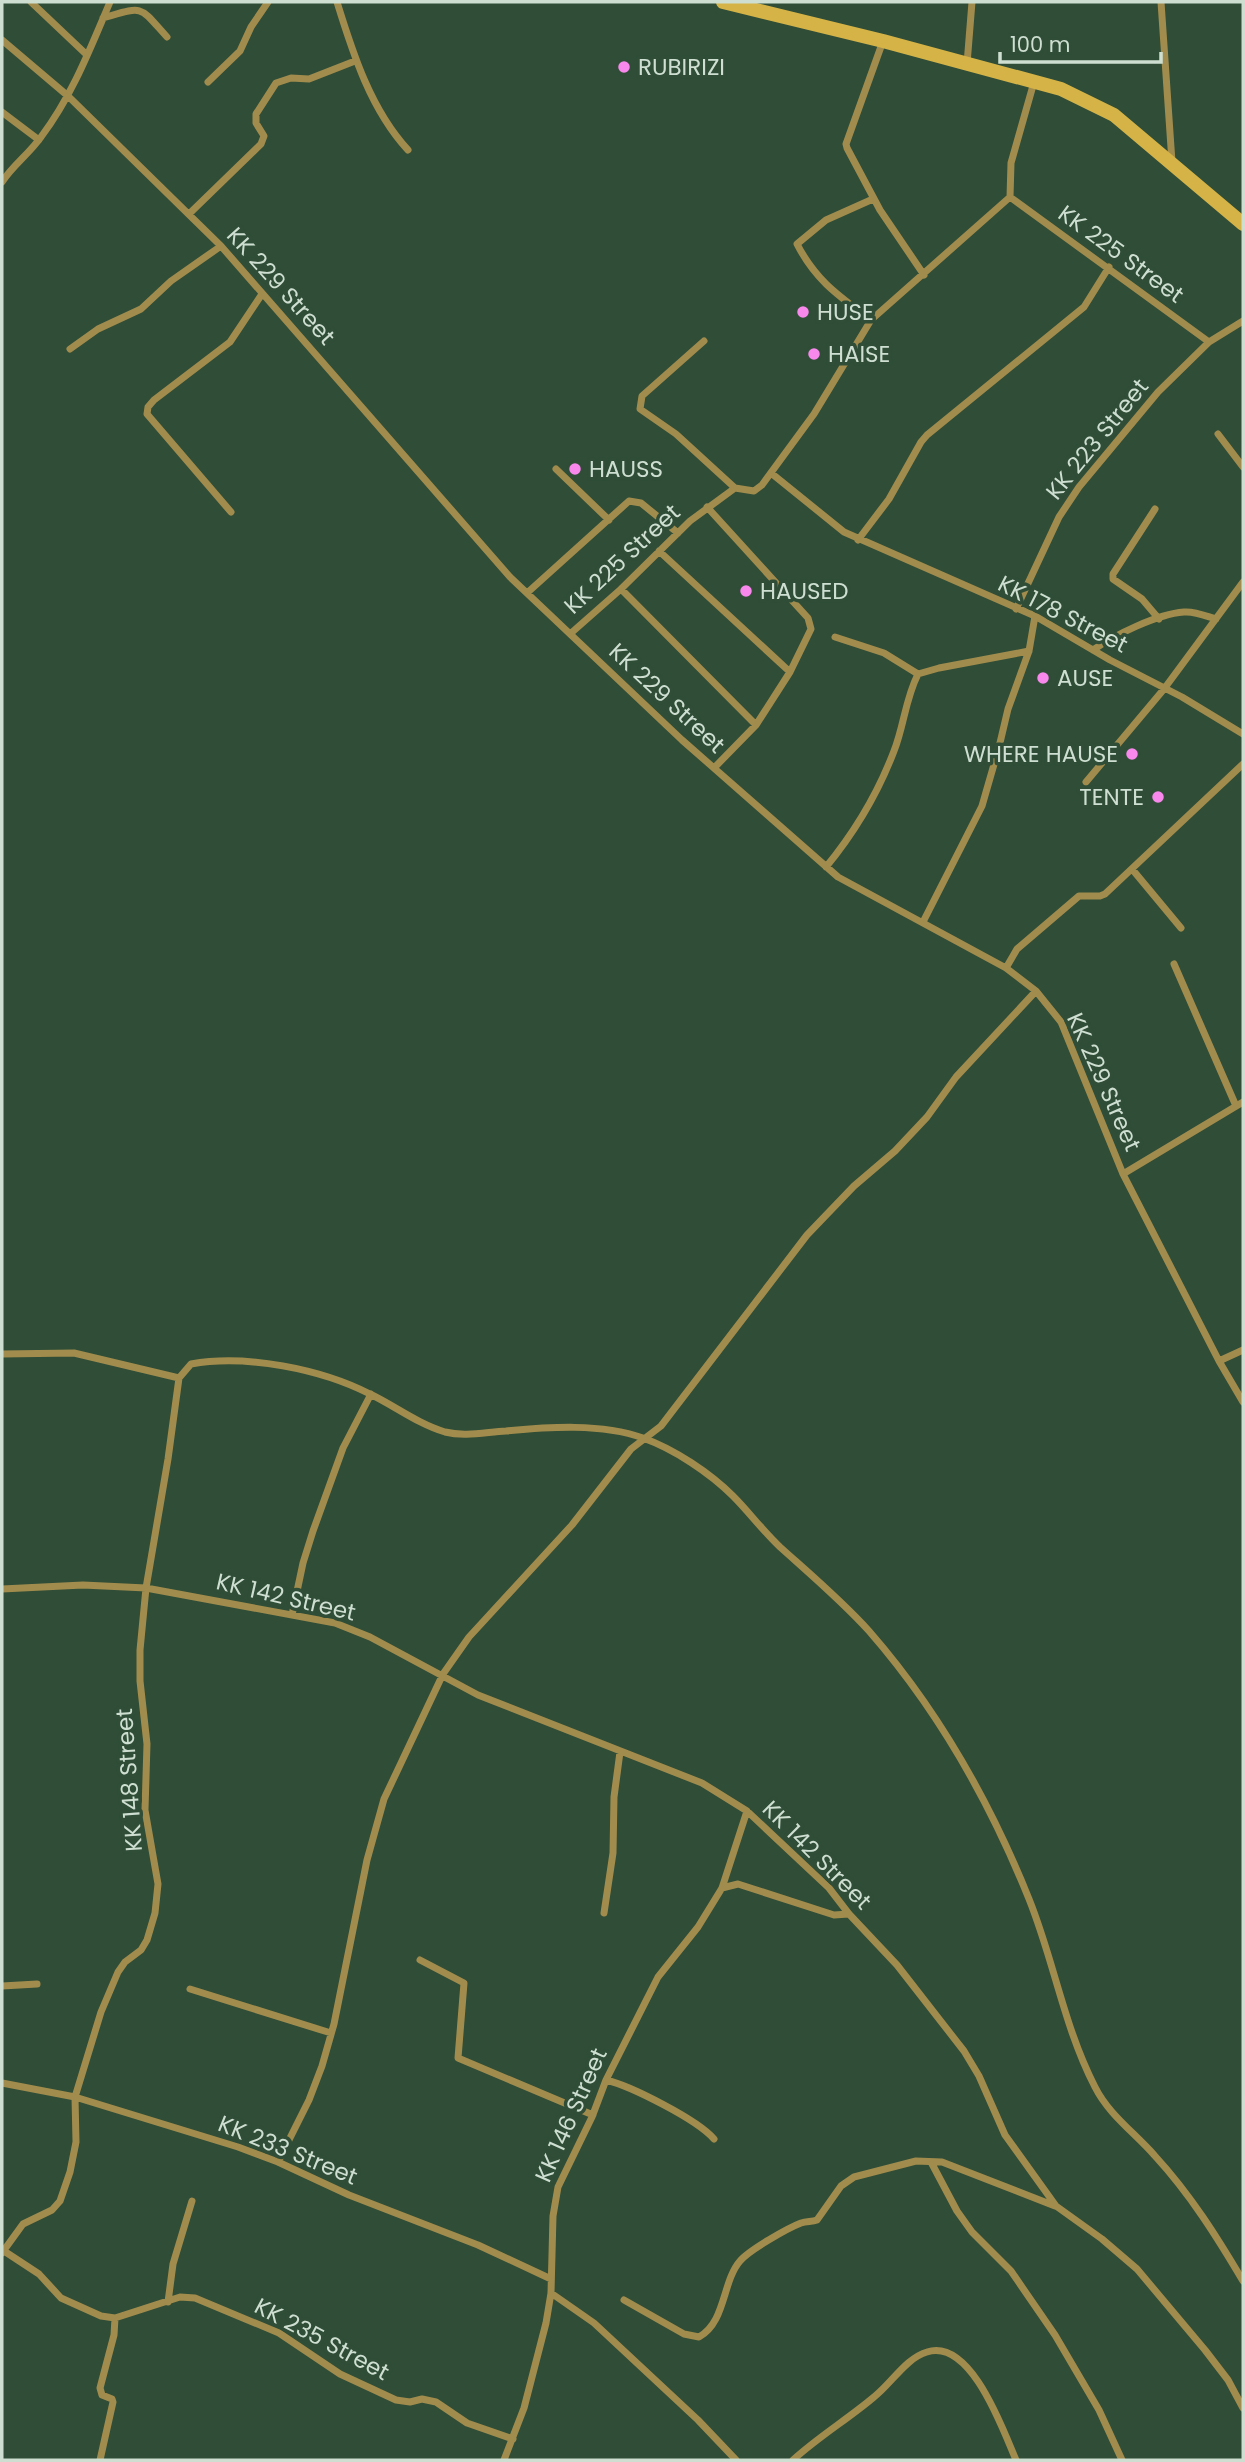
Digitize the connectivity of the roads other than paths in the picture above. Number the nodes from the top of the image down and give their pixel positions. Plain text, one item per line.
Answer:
1 (31, 2) edge
2 (110, 2) edge
3 (268, 2) edge
4 (337, 2) edge
5 (723, 2) edge
6 (972, 2) edge
7 (1161, 2) edge
8 (103, 18) junction
9 (167, 37) dead end
10 (2, 40) edge
11 (883, 41) junction
12 (87, 55) junction
13 (355, 61) junction
14 (967, 64) junction
15 (208, 82) dead end
16 (1034, 82) junction
17 (68, 96) junction
18 (2, 112) edge
19 (40, 140) junction
20 (408, 150) dead end
21 (1172, 163) junction
22 (2, 182) edge
23 (1010, 197) junction
24 (873, 199) junction
25 (189, 214) junction
26 (1243, 224) edge
27 (221, 246) junction
28 (1108, 267) junction
29 (924, 275) junction
30 (262, 294) junction
31 (871, 320) junction
32 (1243, 321) edge
33 (704, 341) dead end
34 (1209, 342) junction
35 (70, 349) dead end
36 (1218, 434) dead end
37 (1243, 467) edge
38 (556, 469) dead end
39 (771, 473) junction
40 (735, 488) junction
41 (707, 507) junction
42 (1155, 509) dead end
43 (231, 512) dead end
44 (609, 520) junction
45 (678, 533) junction
46 (858, 540) junction
47 (659, 551) junction
48 (1243, 582) edge
49 (621, 589) junction
50 (527, 593) junction
51 (1016, 609) junction
52 (1035, 616) junction
53 (1158, 619) junction
54 (1216, 619) junction
55 (570, 634) junction
56 (835, 637) dead end
57 (1093, 650) junction
58 (1028, 651) junction
59 (790, 671) junction
60 (918, 674) junction
61 (1164, 689) junction
62 (756, 725) junction
63 (1242, 732) edge
64 (1243, 764) edge
65 (714, 768) junction
66 (1087, 782) dead end
67 (826, 867) junction
68 (1132, 869) junction
69 (923, 922) junction
70 (1181, 928) dead end
71 (1174, 964) dead end
72 (1006, 968) junction
73 (1036, 991) junction
74 (1240, 1104) edge
75 (1123, 1174) junction
76 (1243, 1350) edge
77 (2, 1354) edge
78 (1219, 1361) junction
79 (179, 1378) junction
80 (371, 1394) junction
81 (1243, 1402) edge
82 (643, 1438) junction
83 (146, 1588) junction
84 (2, 1589) edge
85 (292, 1615) junction
86 (443, 1674) junction
87 (621, 1752) junction
88 (747, 1811) junction
89 (722, 1888) junction
90 (604, 1913) dead end
91 (849, 1914) junction
92 (419, 1960) dead end
93 (37, 1984) dead end
94 (2, 1986) edge
95 (190, 1989) dead end
96 (331, 2034) junction
97 (606, 2080) junction
98 (2, 2084) edge
99 (75, 2097) junction
100 (593, 2115) junction
101 (714, 2139) dead end
102 (278, 2162) junction
103 (931, 2162) junction
104 (192, 2201) dead end
105 (1055, 2206) junction
106 (3, 2252) edge
107 (551, 2279) junction
108 (1243, 2281) edge
109 (551, 2293) junction
110 (624, 2300) dead end
111 (168, 2302) junction
112 (115, 2318) junction
113 (1243, 2408) edge
114 (513, 2439) junction
115 (100, 2460) edge
116 (504, 2460) edge
117 (736, 2460) edge
118 (793, 2460) edge
119 (1016, 2460) edge
120 (1122, 2460) edge

1 - 12 street
2 - 8 street
3 - 15 street
4 - 13 street
5 - 11 main road
6 - 14 street
7 - 21 street
8 - 9 street
8 - 12 street
10 - 17 street, KK 229 Street
11 - 14 main road
11 - 24 street
12 - 17 street
13 - 20 street
13 - 25 street
14 - 16 main road
16 - 21 main road
16 - 23 street
17 - 19 street
17 - 25 street, KK 229 Street
18 - 19 street
19 - 22 street
21 - 26 main road
23 - 28 street, KK 225 Street
23 - 29 street, KK 225 Street
24 - 29 street
24 - 31 street
25 - 27 street, KK 229 Street
27 - 30 street, KK 229 Street
27 - 35 street
28 - 34 street, KK 225 Street
28 - 46 street
29 - 31 street, KK 225 Street
30 - 43 street
30 - 50 street, KK 229 Street
31 - 39 street, KK 225 Street
32 - 34 street, KK 223 Street
33 - 40 street
34 - 51 street, KK 223 Street
36 - 37 street
38 - 44 street
39 - 40 street, KK 225 Street
39 - 46 street, KK 178 Street
40 - 41 street, KK 225 Street
41 - 45 street, KK 225 Street
41 - 59 street
42 - 53 street
44 - 45 street
44 - 50 street
45 - 47 street, KK 225 Street
46 - 51 street, KK 178 Street
47 - 49 street, KK 225 Street
47 - 59 street
48 - 54 street
49 - 55 street, KK 225 Street
49 - 62 street
50 - 55 street, KK 229 Street
51 - 52 street, KK 178 Street
52 - 57 street, KK 178 Street
52 - 58 street
53 - 54 street
53 - 57 street
54 - 61 street
55 - 65 street, KK 229 Street
56 - 60 street
57 - 61 street, KK 178 Street
58 - 60 street
58 - 69 street
59 - 62 street
60 - 67 street
61 - 63 street, KK 178 Street
61 - 66 street
62 - 65 street
64 - 68 street
65 - 67 street, KK 229 Street
67 - 69 street, KK 229 Street
68 - 70 street
68 - 72 street
69 - 72 street, KK 229 Street
71 - 74 street
72 - 73 street, KK 229 Street
73 - 75 street, KK 229 Street
73 - 82 street
74 - 75 street
75 - 78 street, KK 229 Street
76 - 78 street
77 - 79 street
78 - 81 street, KK 229 Street
79 - 80 street
79 - 83 street, KK 148 Street
80 - 82 street
80 - 85 street
82 - 86 street
82 - 108 street
83 - 84 street, KK 142 Street
83 - 85 street, KK 142 Street
83 - 99 street, KK 148 Street
85 - 86 street, KK 142 Street
86 - 87 street, KK 142 Street
86 - 96 street
87 - 88 street, KK 142 Street
87 - 90 street
88 - 89 street, KK 146 Street
88 - 91 street, KK 142 Street
89 - 91 street
89 - 97 street, KK 146 Street
91 - 105 street, KK 142 Street
92 - 100 street
93 - 94 street
95 - 96 street
96 - 102 street
97 - 100 street, KK 146 Street
97 - 101 street
98 - 99 street, KK 233 Street
99 - 102 street, KK 233 Street
99 - 106 street, KK 148 Street
100 - 107 street, KK 146 Street
102 - 107 street, KK 233 Street
103 - 105 street
103 - 110 street
103 - 120 street
104 - 111 street
105 - 113 street, KK 142 Street
106 - 112 street
107 - 109 street, KK 146 Street
109 - 114 street, KK 146 Street
109 - 117 street
111 - 112 street, KK 235 Street
111 - 114 street, KK 235 Street
112 - 115 street
114 - 116 street, KK 146 Street
118 - 119 street

